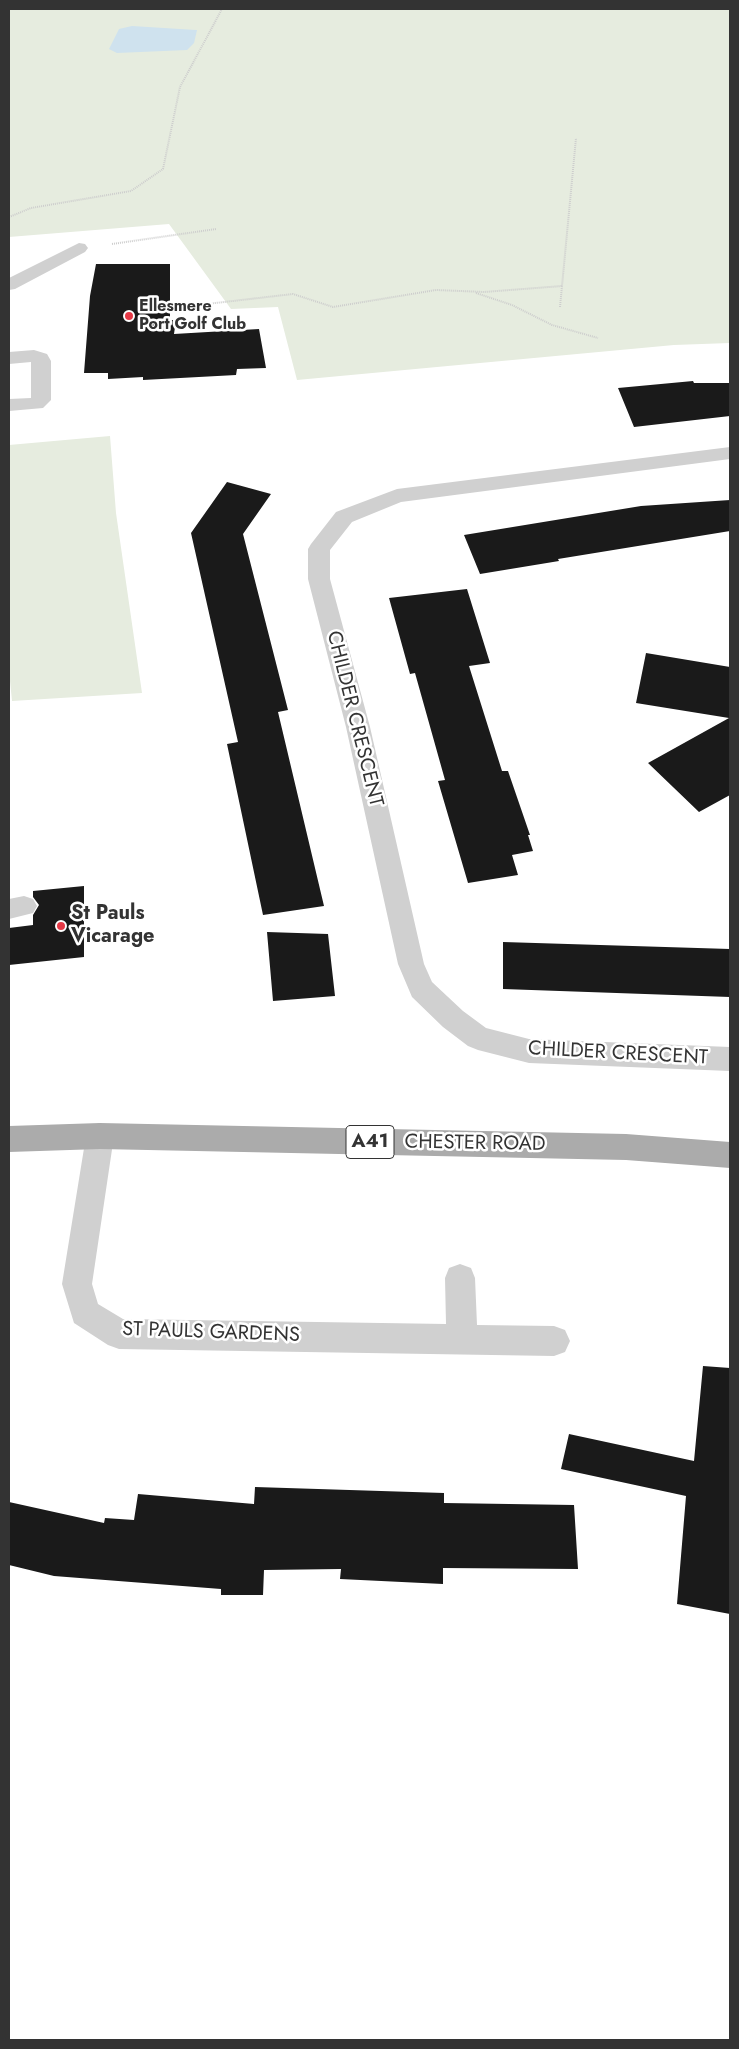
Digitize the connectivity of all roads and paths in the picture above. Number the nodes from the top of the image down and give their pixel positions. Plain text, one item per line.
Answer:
1 (222, 9) edge
2 (576, 138) dead end
3 (9, 217) edge
4 (216, 229) dead end
5 (79, 248) joint
6 (9, 285) edge
7 (562, 286) junction
8 (470, 292) junction
9 (181, 307) dead end
10 (560, 307) dead end
11 (598, 338) dead end
12 (9, 358) edge
13 (9, 405) edge
14 (730, 453) edge
15 (730, 1059) edge
16 (100, 1136) junction
17 (9, 1139) edge
18 (730, 1155) edge
19 (460, 1278) dead end
20 (462, 1339) junction
21 (554, 1340) dead end

1 - 3 path
2 - 7 path
4 - 5 path
5 - 6 street
7 - 8 path
7 - 10 path
8 - 9 path
8 - 11 path
12 - 13 street
14 - 15 street, CHILDER CRESCENT
16 - 17 main road, CHESTER ROAD / A41
16 - 18 main road, CHESTER ROAD / A41
16 - 20 street, ST PAULS GARDENS
19 - 20 street
20 - 21 street, ST PAULS GARDENS

